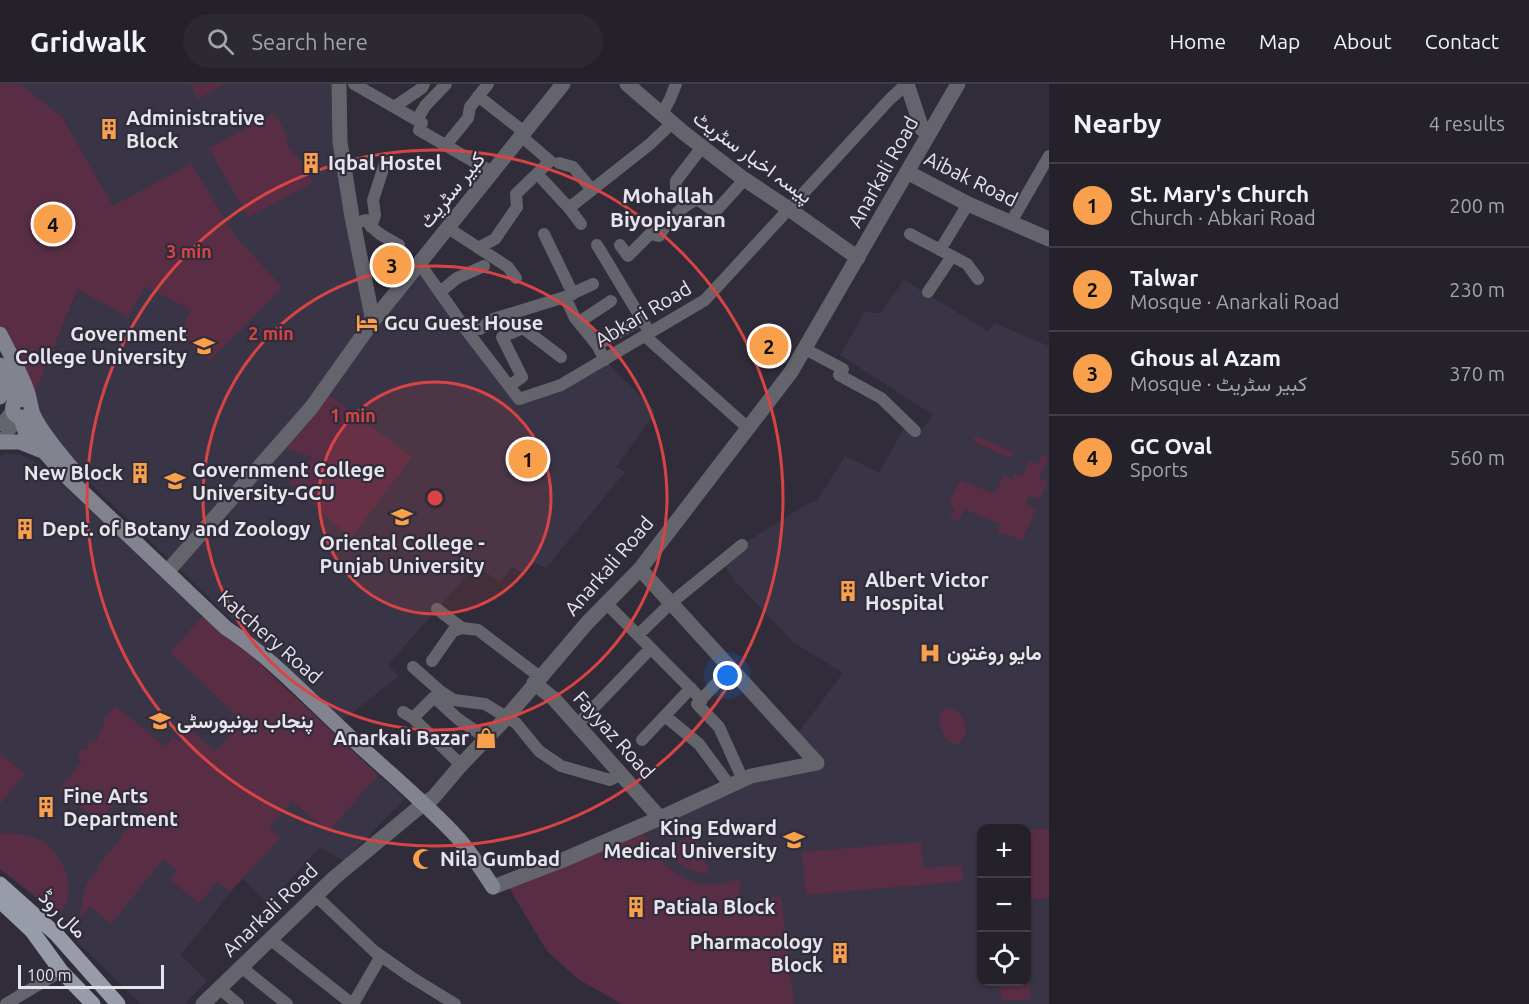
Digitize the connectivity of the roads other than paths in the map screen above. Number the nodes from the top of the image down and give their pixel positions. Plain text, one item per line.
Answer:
1 (339, 84) edge
2 (354, 84) edge
3 (424, 84) edge
4 (446, 84) edge
5 (488, 84) edge
6 (563, 84) edge
7 (627, 84) edge
8 (676, 84) edge
9 (958, 84) edge
10 (908, 85) edge
11 (478, 96) junction
12 (394, 106) junction
13 (667, 119) junction
14 (417, 120) junction
15 (928, 133) junction
16 (523, 134) junction
17 (446, 145) junction
18 (702, 147) junction
19 (1049, 156) edge
20 (385, 163) dead end
21 (559, 163) dead end
22 (492, 172) junction
23 (907, 172) junction
24 (543, 180) dead end
25 (744, 180) junction
26 (591, 190) junction
27 (968, 204) junction
28 (686, 205) junction
29 (569, 208) junction
30 (789, 209) junction
31 (1011, 222) junction
32 (581, 224) dead end
33 (353, 225) junction
34 (371, 227) junction
35 (448, 228) junction
36 (544, 234) dead end
37 (910, 234) dead end
38 (1049, 239) edge
39 (399, 244) dead end
40 (597, 244) dead end
41 (620, 245) dead end
42 (478, 248) junction
43 (940, 250) junction
44 (952, 256) junction
45 (858, 258) junction
46 (420, 264) junction
47 (484, 266) dead end
48 (516, 278) dead end
49 (978, 279) dead end
50 (593, 284) dead end
51 (440, 292) junction
52 (928, 292) dead end
53 (569, 295) junction
54 (611, 301) dead end
55 (642, 319) junction
56 (373, 321) junction
57 (579, 322) junction
58 (480, 329) dead end
59 (0, 334) edge
60 (648, 334) junction
61 (597, 345) junction
62 (805, 349) junction
63 (561, 357) dead end
64 (605, 360) junction
65 (0, 364) edge
66 (509, 386) junction
67 (0, 390) edge
68 (0, 397) edge
69 (22, 410) junction
70 (0, 425) edge
71 (748, 428) junction
72 (915, 431) dead end
73 (0, 442) edge
74 (43, 451) junction
75 (742, 545) dead end
76 (170, 568) junction
77 (640, 569) junction
78 (606, 603) junction
79 (671, 603) junction
80 (437, 609) dead end
81 (462, 628) junction
82 (638, 635) junction
83 (651, 648) junction
84 (432, 661) dead end
85 (413, 667) dead end
86 (731, 668) junction
87 (537, 680) junction
88 (691, 688) junction
89 (702, 700) junction
90 (664, 716) junction
91 (506, 717) junction
92 (577, 725) junction
93 (486, 738) junction
94 (642, 740) dead end
95 (461, 765) junction
96 (621, 774) junction
97 (736, 783) junction
98 (423, 804) junction
99 (660, 818) junction
100 (0, 884) edge
101 (493, 887) joint
102 (316, 896) junction
103 (0, 901) edge
104 (270, 939) junction
105 (381, 956) junction
106 (241, 967) junction
107 (61, 971) junction
108 (219, 988) junction
109 (6, 1004) edge
110 (93, 1004) edge
111 (118, 1004) edge
112 (202, 1004) edge
113 (238, 1004) edge
114 (287, 1004) edge
115 (352, 1004) edge
116 (455, 1004) edge

1 - 33 street
2 - 12 street
3 - 12 street
4 - 14 street
5 - 11 street
6 - 16 street, کبیر سٹریٹ
7 - 13 street, پیسہ اخبار سٹریٹ
8 - 13 street
9 - 15 street, Anarkali Road
10 - 15 street
10 - 30 street, Abkari Road
11 - 16 street
11 - 17 street
12 - 14 street
13 - 18 street, پیسہ اخبار سٹریٹ
13 - 26 street
14 - 17 street
15 - 23 street, Anarkali Road
16 - 22 street, کبیر سٹریٹ
16 - 42 street
17 - 22 street
18 - 25 street, پیسہ اخبار سٹریٹ
18 - 28 street
19 - 31 street
20 - 34 street
21 - 26 street
22 - 35 street, کبیر سٹریٹ
23 - 27 street, Aibak Road
23 - 45 street, Anarkali Road
24 - 29 street
25 - 28 street
25 - 30 street, پیسہ اخبار سٹریٹ
26 - 29 street
27 - 31 street, Aibak Road
27 - 43 street
28 - 41 street
29 - 32 street
30 - 45 street, پیسہ اخبار سٹریٹ
30 - 60 street, Abkari Road
31 - 38 street, Aibak Road
33 - 34 street
33 - 56 street
34 - 39 street
35 - 42 street
35 - 46 street, کبیر سٹریٹ
36 - 53 street
37 - 43 street
40 - 55 street
42 - 48 street
43 - 44 street
44 - 49 street
44 - 52 street
45 - 62 street, Anarkali Road
46 - 51 street
46 - 56 street, کبیر سٹریٹ
47 - 51 street
50 - 53 street
51 - 66 street
53 - 57 street
53 - 58 street
54 - 57 street
55 - 60 street
55 - 61 street
56 - 76 street, کبیر سٹریٹ
57 - 61 street
59 - 69 main road
60 - 64 street, Abkari Road
60 - 71 street
61 - 64 street
62 - 71 street, Anarkali Road
62 - 72 street
63 - 66 street
64 - 66 street, Abkari Road
65 - 69 main road
67 - 68 main road
69 - 70 street
69 - 73 street
69 - 74 main road
69 - 76 main road
71 - 77 street, Anarkali Road
73 - 74 main road
74 - 76 main road
75 - 79 street
76 - 98 main road, Katchery Road
77 - 78 street, Anarkali Road
77 - 79 street
78 - 82 street
78 - 87 street, Anarkali Road
79 - 82 street
79 - 86 street
80 - 81 street
81 - 84 street
81 - 87 street
82 - 83 street
83 - 88 street
83 - 92 street
85 - 91 street
86 - 89 street
86 - 97 street
87 - 91 street, Anarkali Road
87 - 92 street, Fayyaz Road
88 - 89 street
88 - 90 street
89 - 97 street
90 - 94 street
90 - 97 street
91 - 93 street, Anarkali Road
91 - 96 street
92 - 96 street, Fayyaz Road
93 - 95 street, Anarkali Road
93 - 95 street
95 - 98 street, Anarkali Road
96 - 99 street, Fayyaz Road
97 - 99 street
98 - 101 main road, Katchery Road
98 - 102 street, Anarkali Road
99 - 101 street
100 - 111 main road, مال روڈ
102 - 104 street, Anarkali Road
102 - 105 street
103 - 107 main road, مال روڈ
104 - 106 street, Anarkali Road
104 - 115 street
105 - 115 street
105 - 116 street
106 - 108 street, Anarkali Road
106 - 114 street
107 - 109 street
107 - 110 main road, مال روڈ
108 - 112 street, Anarkali Road
108 - 113 street

